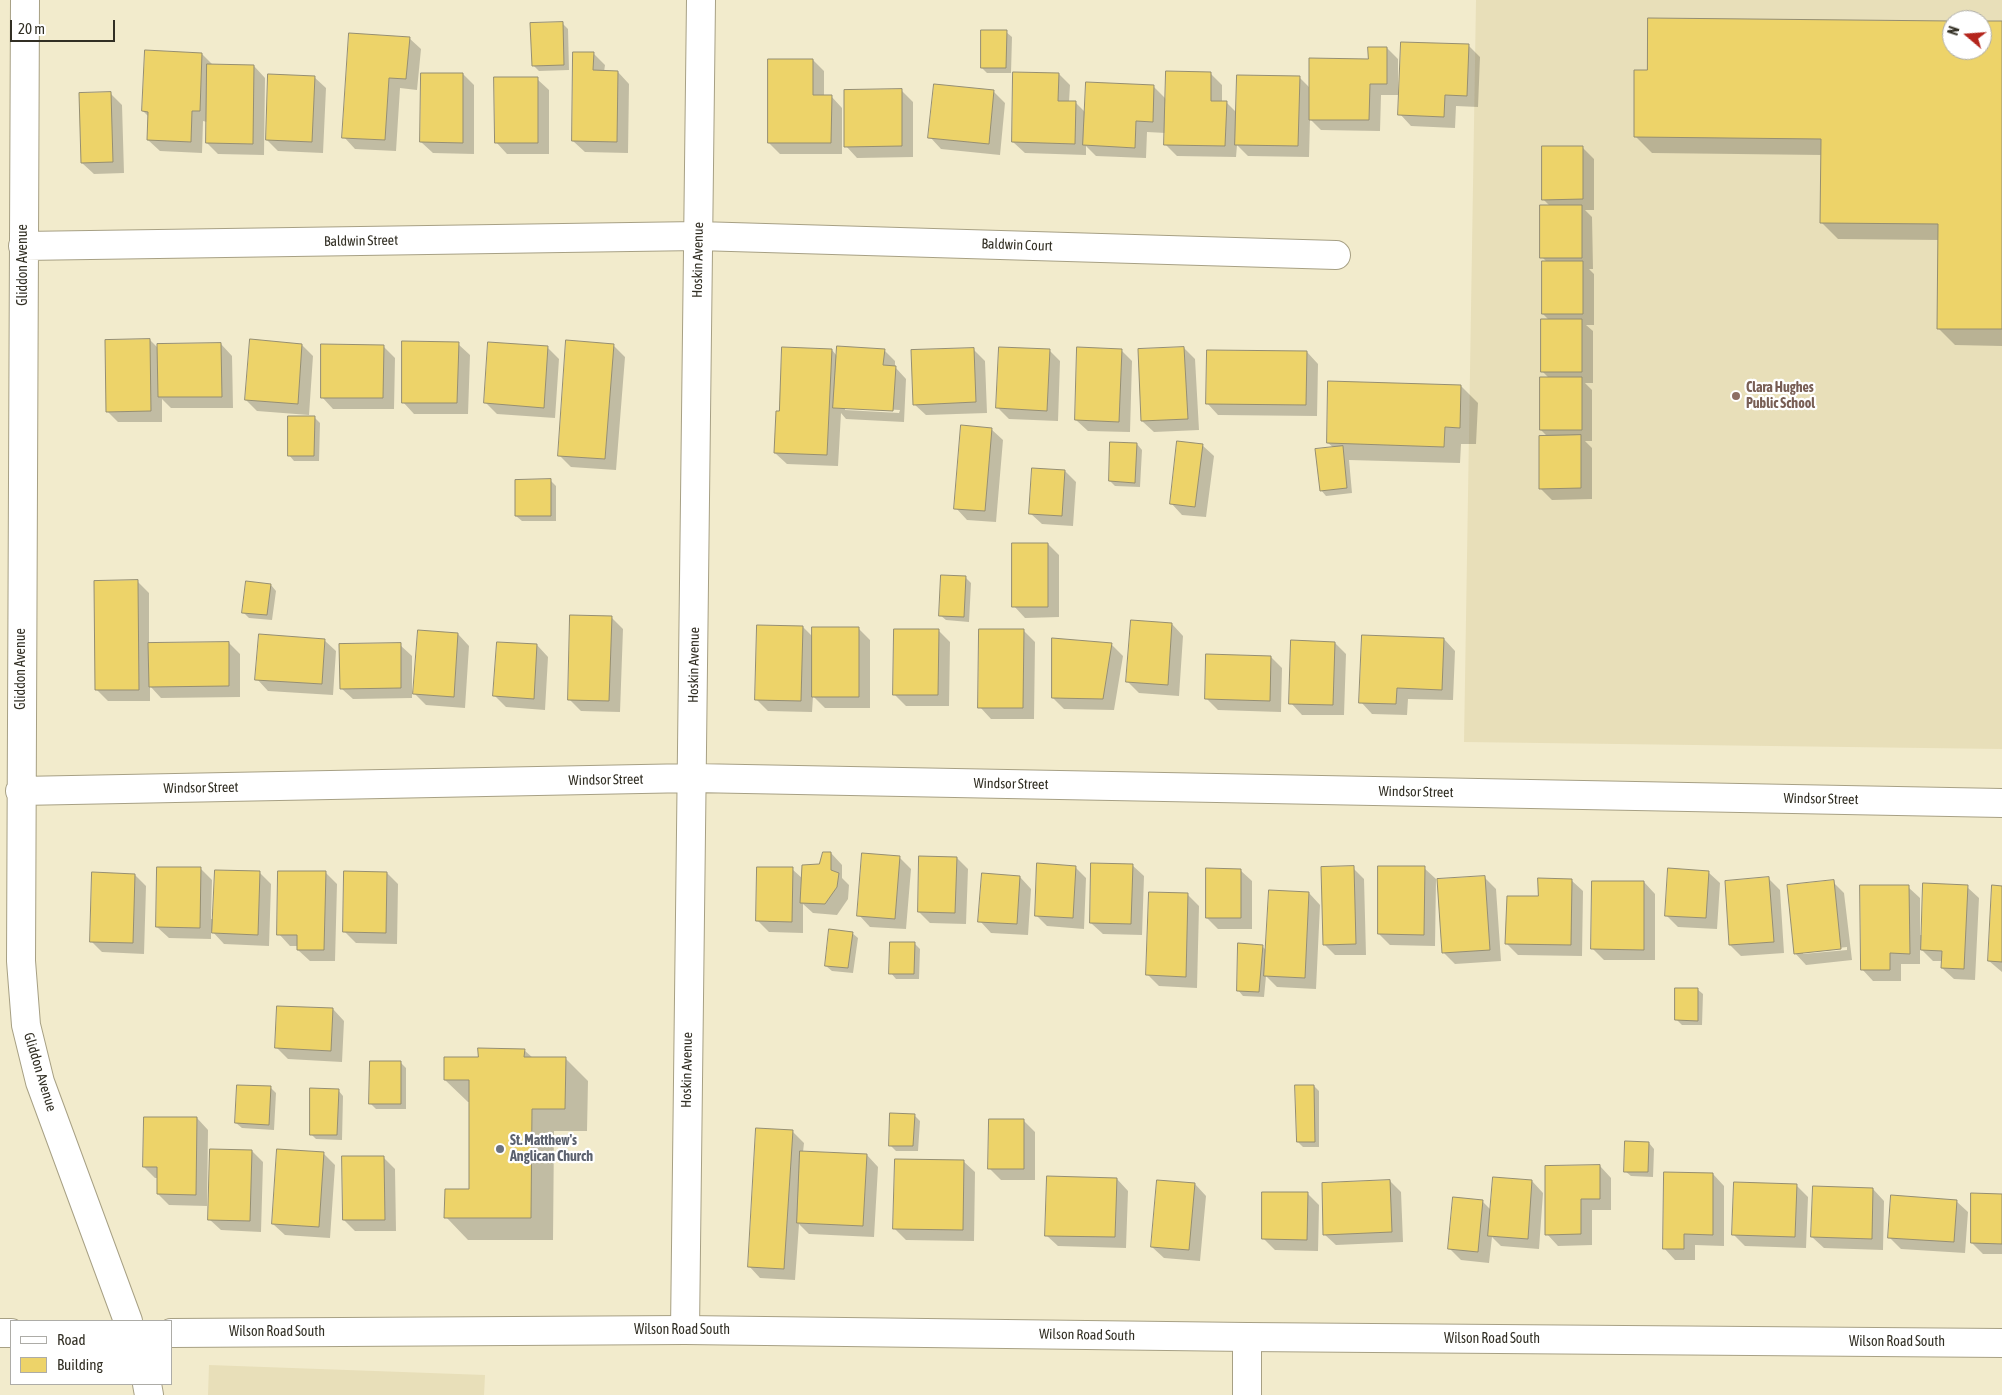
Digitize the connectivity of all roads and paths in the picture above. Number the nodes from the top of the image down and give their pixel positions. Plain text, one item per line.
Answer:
1 (25, 0) edge
2 (701, 0) edge
3 (698, 236) junction
4 (23, 246) junction
5 (1336, 255) dead end
6 (693, 778) junction
7 (20, 791) junction
8 (2002, 803) edge
9 (128, 1320) edge
10 (685, 1330) junction
11 (172, 1333) edge
12 (1247, 1337) junction
13 (2002, 1342) edge
14 (1248, 1395) edge

1 - 4 street, Gliddon Avenue
2 - 3 street, Hoskin Avenue
3 - 4 street, Baldwin Street
3 - 5 street, Baldwin Court
3 - 6 street, Hoskin Avenue
4 - 7 street, Gliddon Avenue
6 - 7 street, Windsor Street
6 - 8 street, Windsor Street
6 - 10 street, Hoskin Avenue
7 - 9 street, Gliddon Avenue
10 - 11 street, Wilson Road South
10 - 12 street, Wilson Road South
12 - 13 street, Wilson Road South
12 - 14 street

